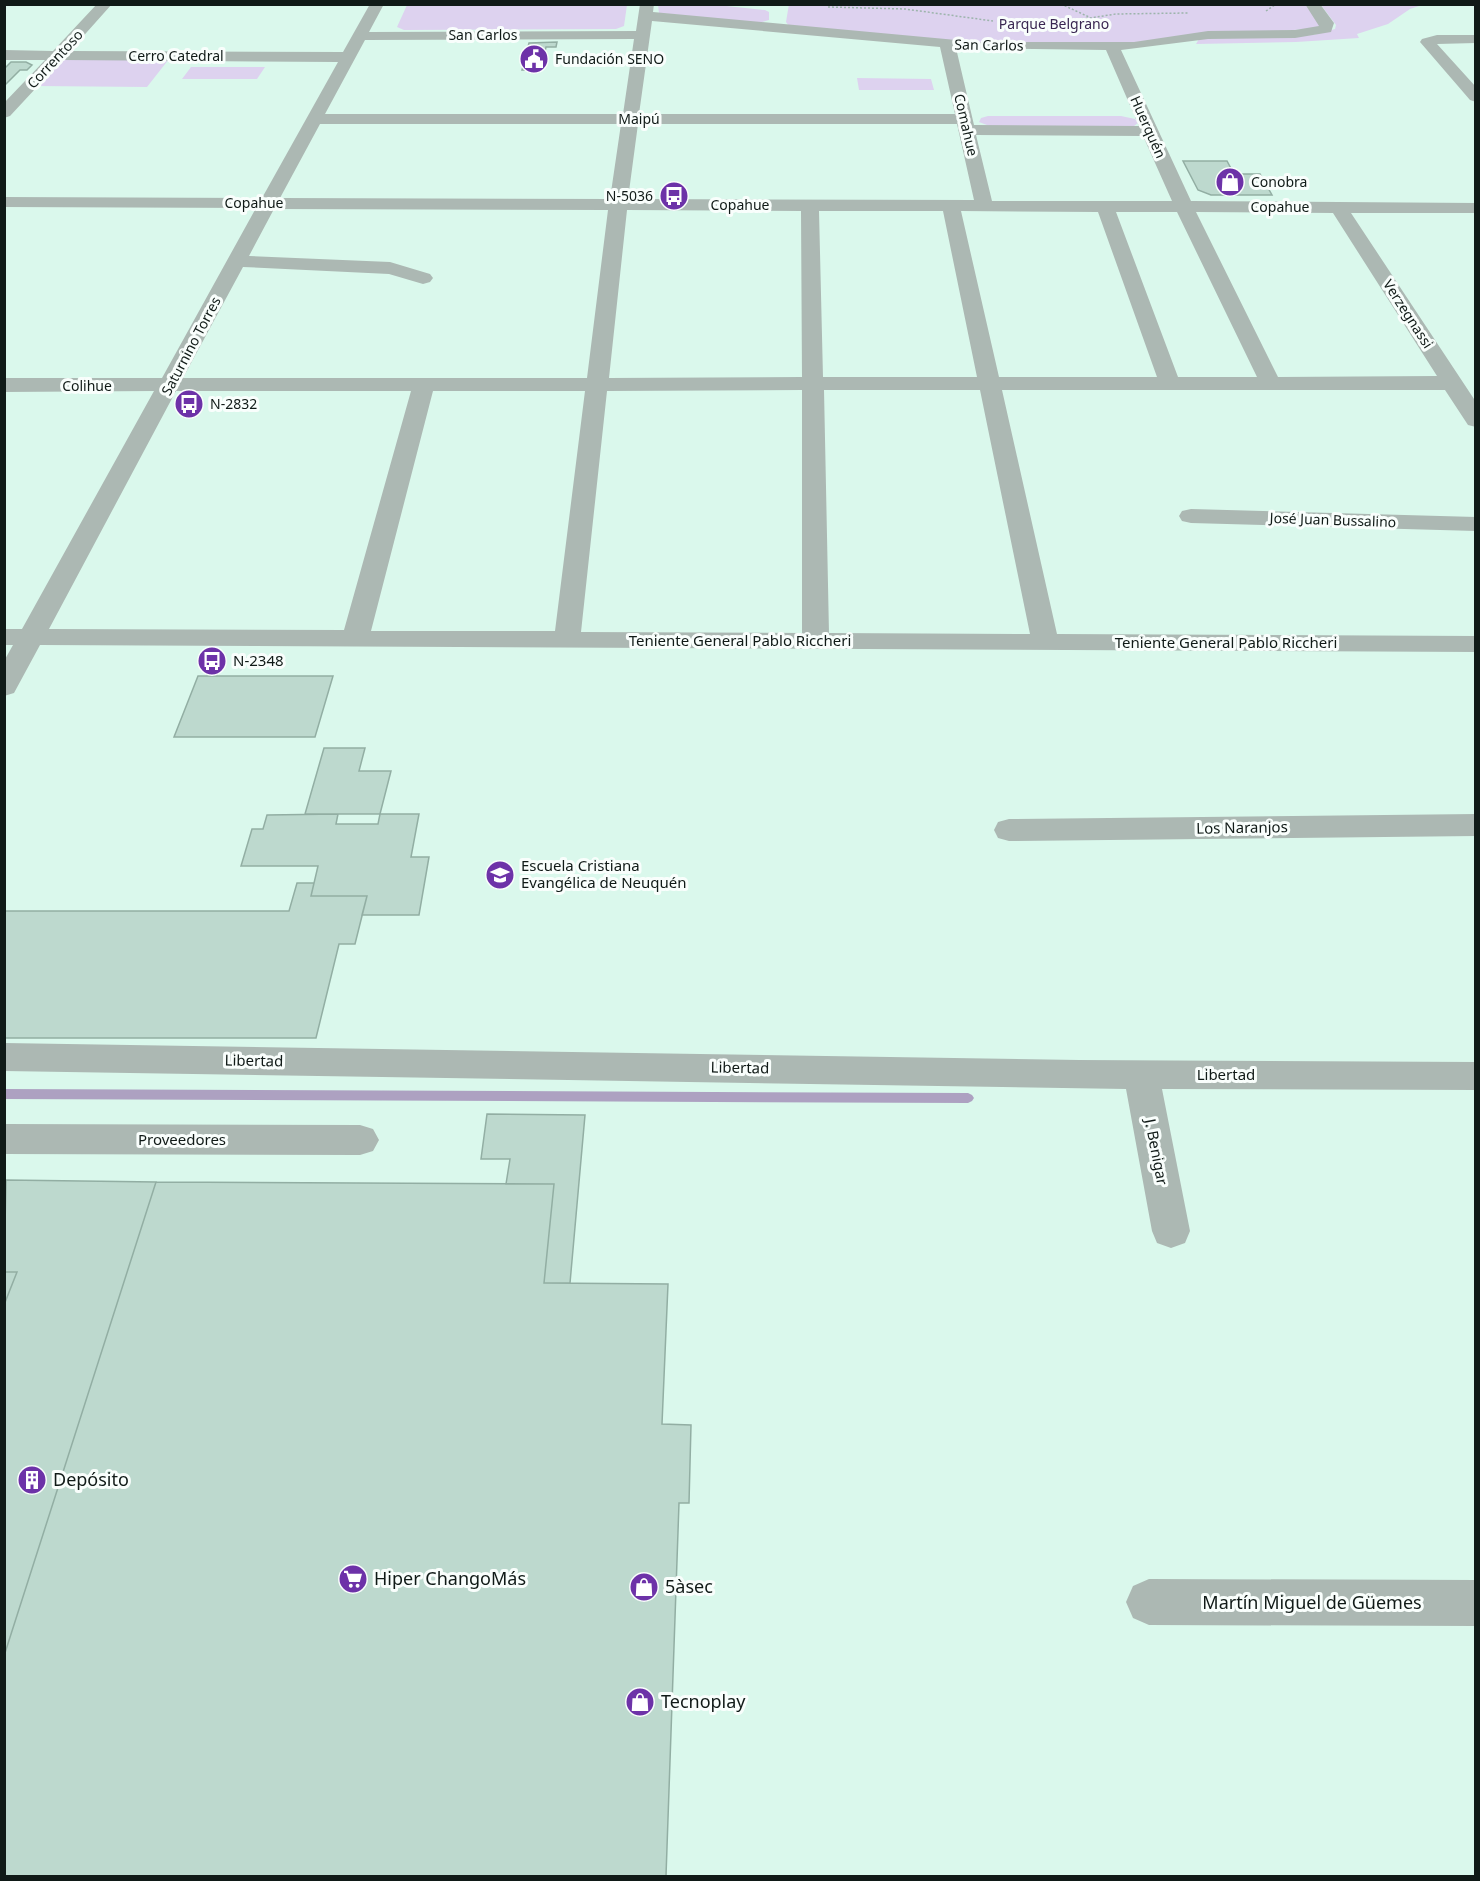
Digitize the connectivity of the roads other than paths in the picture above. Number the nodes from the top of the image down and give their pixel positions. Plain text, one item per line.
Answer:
1 (105, 4) edge
2 (377, 4) edge
3 (1312, 4) edge
4 (646, 10) edge
5 (778, 12) dead end
6 (777, 28) junction
7 (642, 35) junction
8 (360, 36) junction
9 (1476, 39) edge
10 (947, 44) junction
11 (1112, 46) junction
12 (4, 56) edge
13 (58, 56) junction
14 (348, 57) junction
15 (1476, 97) edge
16 (4, 113) edge
17 (1118, 113) dead end
18 (1142, 113) junction
19 (314, 119) junction
20 (630, 119) junction
21 (967, 119) junction
22 (1150, 131) junction
23 (4, 202) edge
24 (268, 203) junction
25 (618, 205) junction
26 (810, 205) junction
27 (951, 206) junction
28 (984, 206) junction
29 (1105, 207) junction
30 (1184, 207) junction
31 (1339, 208) junction
32 (1476, 208) edge
33 (237, 261) junction
34 (423, 278) dead end
35 (989, 384) junction
36 (1170, 384) junction
37 (1271, 384) junction
38 (4, 385) edge
39 (813, 385) junction
40 (170, 386) junction
41 (423, 386) junction
42 (597, 386) junction
43 (1461, 388) edge
44 (1476, 420) edge
45 (1191, 516) dead end
46 (1476, 524) edge
47 (4, 637) edge
48 (32, 638) junction
49 (355, 639) junction
50 (567, 640) junction
51 (816, 642) junction
52 (1045, 642) junction
53 (1476, 645) edge
54 (4, 687) edge
55 (1476, 825) edge
56 (1009, 830) dead end
57 (4, 1057) edge
58 (1141, 1074) junction
59 (1476, 1076) edge
60 (4, 1139) edge
61 (360, 1140) dead end
62 (1171, 1231) dead end
63 (1149, 1602) dead end
64 (1476, 1604) edge

1 - 13 street, Correntoso
2 - 8 street, Saturnino Torres
3 - 11 street, San Carlos
4 - 6 street, San Carlos
4 - 7 street
5 - 6 street
6 - 10 street, San Carlos
7 - 8 street, San Carlos
7 - 20 street
8 - 14 street, Saturnino Torres
9 - 15 street
10 - 11 street, San Carlos
10 - 21 street, Comahue
11 - 18 street, Huerquén
12 - 13 street, Cerro Catedral
13 - 14 street, Cerro Catedral
13 - 16 street, Correntoso
14 - 19 street, Saturnino Torres
17 - 18 street
18 - 22 street, Huerquén
19 - 20 street, Maipú
19 - 24 street, Saturnino Torres
20 - 21 street, Maipú
20 - 25 street
21 - 22 street, Maipú
21 - 28 street, Comahue
22 - 30 street, Huerquén
23 - 24 street, Copahue
24 - 25 street, Copahue
24 - 33 street, Saturnino Torres
25 - 26 street, Copahue
25 - 42 street
26 - 27 street, Copahue
26 - 39 street
27 - 28 street, Copahue
27 - 35 street
28 - 29 street, Copahue
29 - 30 street, Copahue
29 - 36 street
30 - 31 street, Copahue
30 - 37 street, Huerquén
31 - 32 street, Copahue
31 - 43 street, Verzegnassi
33 - 34 street
33 - 40 street, Saturnino Torres
35 - 36 street, Colihue
35 - 39 street, Colihue
35 - 52 street
36 - 37 street, Colihue
37 - 43 street, Colihue
38 - 40 street, Colihue
39 - 42 street, Colihue
39 - 51 street
40 - 41 street, Colihue
40 - 48 street, Saturnino Torres
41 - 42 street, Colihue
41 - 49 street
42 - 50 street
43 - 44 street, Verzegnassi
45 - 46 street, José Juan Bussalino
47 - 48 street, Teniente General Pablo Riccheri
48 - 49 street, Teniente General Pablo Riccheri
48 - 54 street, Saturnino Torres
49 - 50 street, Teniente General Pablo Riccheri
50 - 51 street, Teniente General Pablo Riccheri
51 - 52 street, Teniente General Pablo Riccheri
52 - 53 street, Teniente General Pablo Riccheri
55 - 56 street, Los Naranjos
57 - 58 street, Libertad
58 - 59 street, Libertad
58 - 62 street, J. Benigar
60 - 61 street, Proveedores
63 - 64 street, Martín Miguel de Güemes

